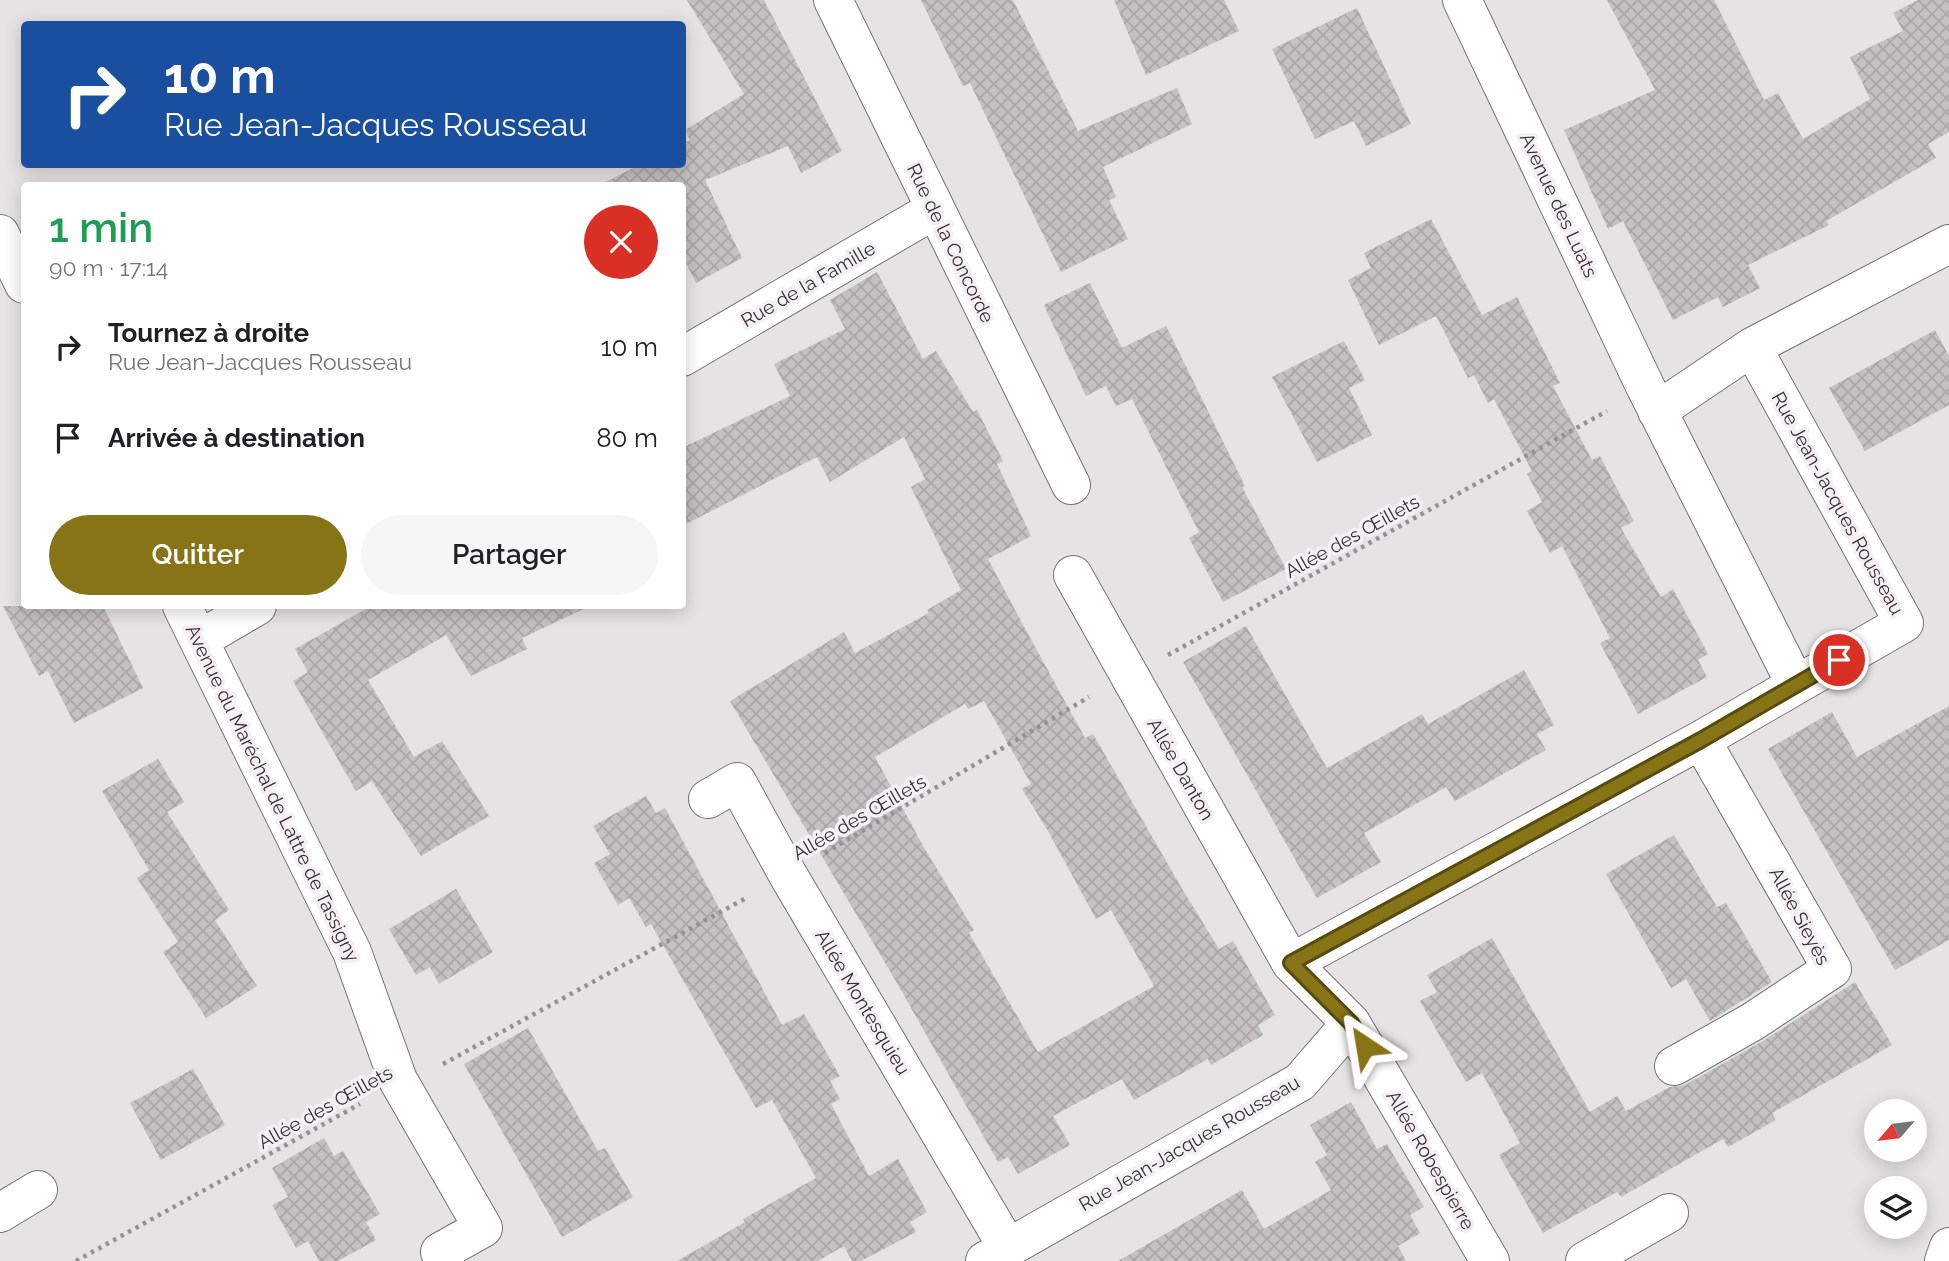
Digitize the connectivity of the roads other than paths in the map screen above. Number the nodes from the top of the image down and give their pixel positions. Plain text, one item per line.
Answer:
1 (833, 0) edge
2 (1462, 0) edge
3 (934, 210) junction
4 (0, 234) edge
5 (1949, 244) edge
6 (21, 278) edge
7 (1752, 347) junction
8 (686, 355) edge
9 (1657, 411) junction
10 (1071, 485) dead end
11 (1073, 575) dead end
12 (184, 609) edge
13 (252, 609) edge
14 (199, 640) junction
15 (1796, 685) junction
16 (1701, 740) junction
17 (708, 799) dead end
18 (1291, 963) junction
19 (1351, 1023) junction
20 (1674, 1066) dead end
21 (38, 1190) dead end
22 (0, 1213) edge
23 (1669, 1213) dead end
24 (1949, 1247) edge
25 (997, 1255) edge
26 (445, 1261) edge
27 (1490, 1261) edge
28 (1585, 1261) edge
29 (1944, 1261) edge

1 - 3 street, Rue de la Concorde
2 - 9 street, Avenue des Luats
3 - 8 street, Rue de la Famille
3 - 10 street, Rue de la Concorde
4 - 6 street
5 - 7 street
7 - 9 street
7 - 15 street, Rue Jean-Jacques Rousseau
9 - 15 street
11 - 18 street, Allée Danton
12 - 14 street, Avenue du Maréchal de Lattre de Tassigny
13 - 14 street
14 - 26 street, Avenue du Maréchal de Lattre de Tassigny
15 - 16 street, Rue Jean-Jacques Rousseau
16 - 18 street, Rue Jean-Jacques Rousseau
16 - 20 street, Allée Sieyès
17 - 25 street, Allée Montesquieu
18 - 19 street
19 - 25 street, Rue Jean-Jacques Rousseau
19 - 27 street, Allée Robespierre
21 - 22 street
23 - 28 street
24 - 29 street

